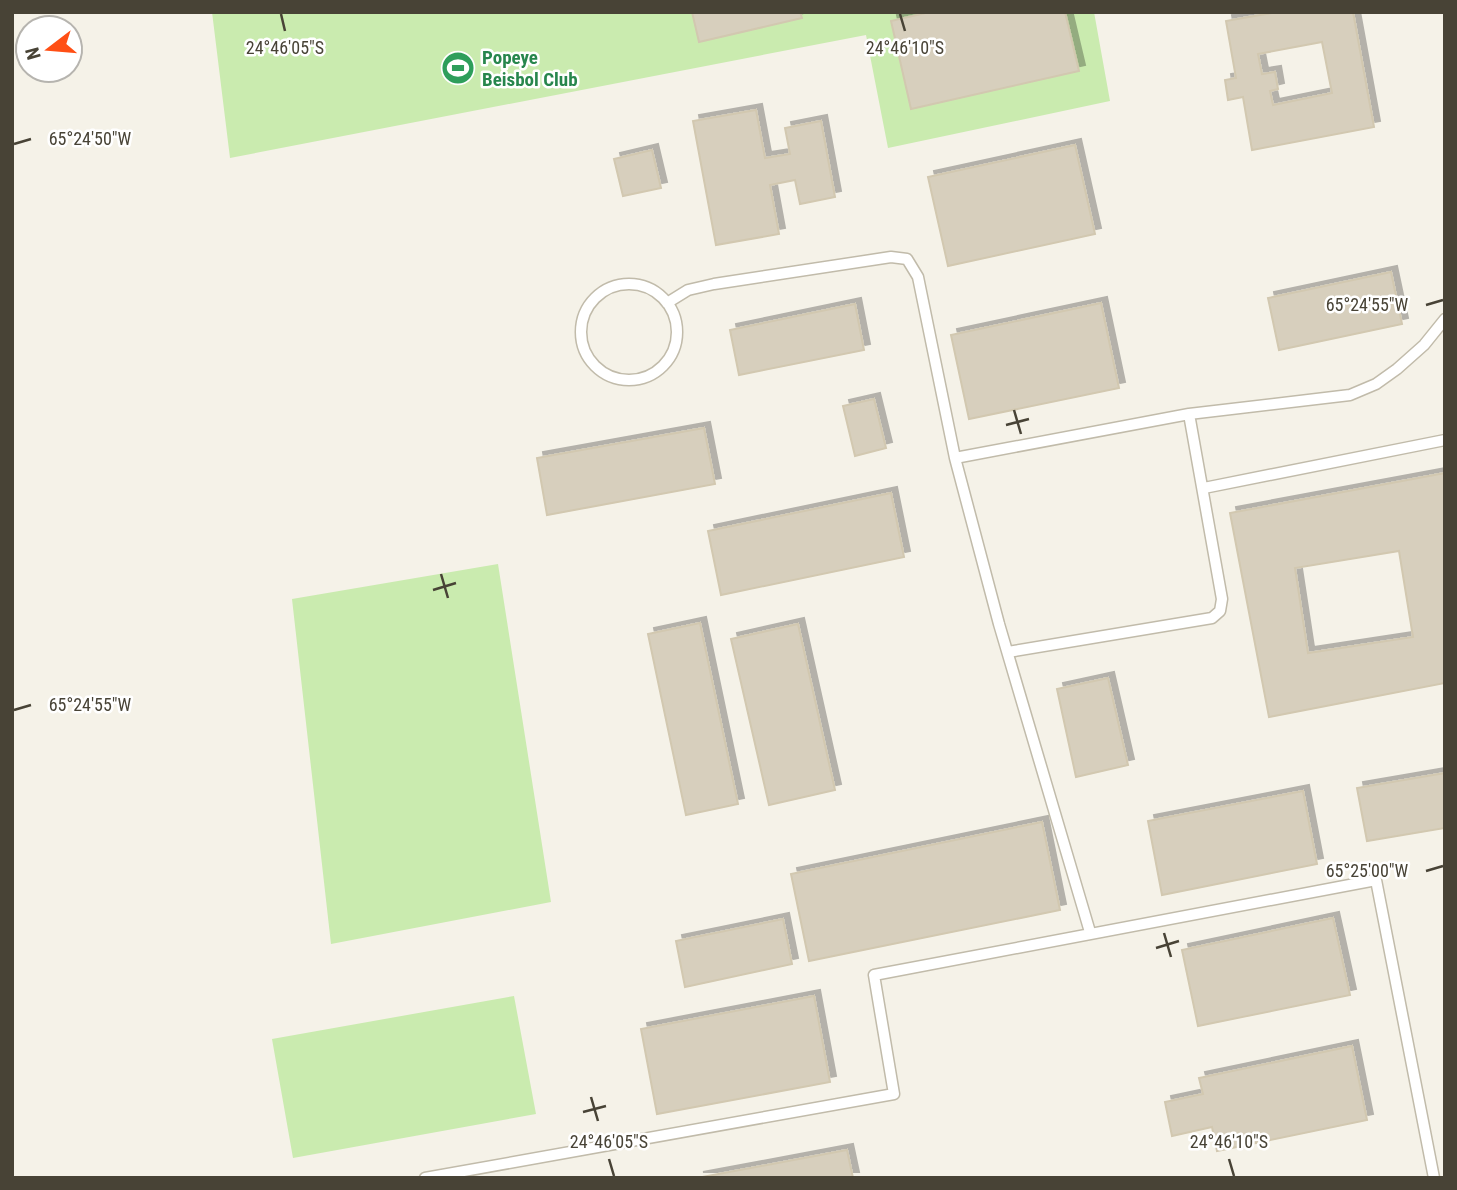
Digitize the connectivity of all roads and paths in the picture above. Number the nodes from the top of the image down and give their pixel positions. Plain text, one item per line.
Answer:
1 (667, 303) junction
2 (1445, 319) edge
3 (1189, 414) junction
4 (1445, 440) edge
5 (955, 458) junction
6 (1204, 488) junction
7 (1008, 652) junction
8 (1090, 932) junction
9 (425, 1178) edge
10 (1434, 1178) edge

1 - 1 lane
1 - 5 lane
2 - 3 lane
3 - 5 lane
3 - 6 lane
4 - 6 lane
5 - 7 lane
6 - 7 lane
7 - 8 lane
8 - 9 lane
8 - 10 lane

